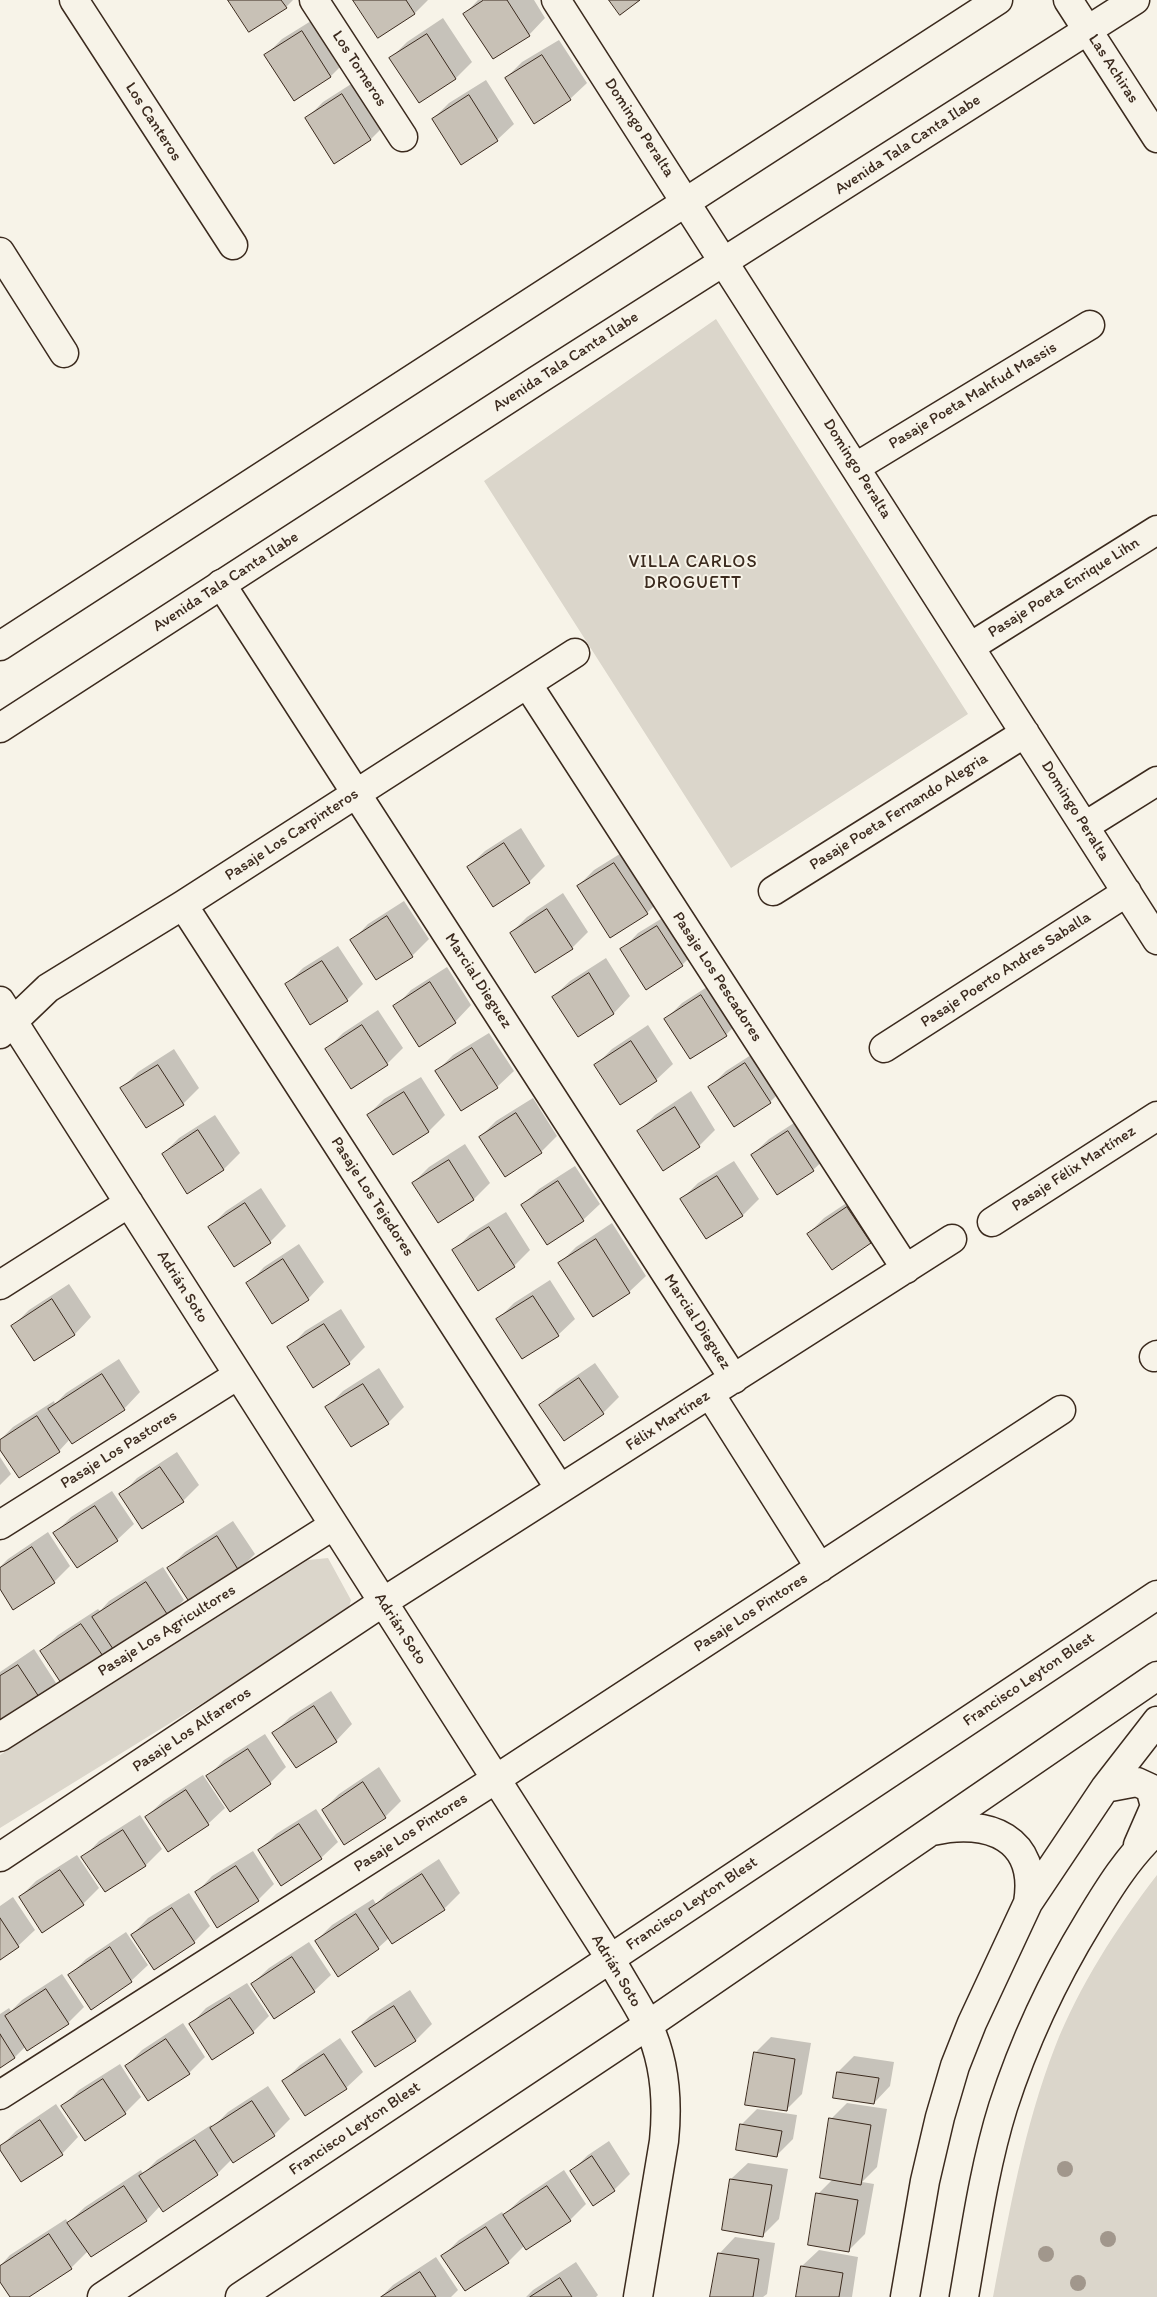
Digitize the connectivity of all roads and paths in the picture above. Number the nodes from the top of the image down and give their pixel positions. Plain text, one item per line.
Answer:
1 (74, 0) edge
2 (314, 0) edge
3 (556, 0) edge
4 (998, 0) edge
5 (1068, 0) edge
6 (1135, 0) edge
7 (1088, 30) junction
8 (403, 137) dead end
9 (1157, 138) edge
10 (685, 201) junction
11 (233, 245) dead end
12 (0, 252) edge
13 (725, 262) junction
14 (1090, 325) dead end
15 (64, 353) dead end
16 (856, 467) junction
17 (1157, 530) edge
18 (221, 584) junction
19 (0, 646) edge
20 (970, 646) junction
21 (575, 653) dead end
22 (528, 685) junction
23 (0, 728) edge
24 (1025, 733) junction
25 (1157, 781) edge
26 (356, 793) junction
27 (1085, 826) junction
28 (772, 890) dead end
29 (1127, 892) junction
30 (183, 905) junction
31 (1157, 940) edge
32 (4, 1018) edge
33 (884, 1048) dead end
34 (1157, 1116) edge
35 (129, 1203) junction
36 (992, 1222) dead end
37 (952, 1239) dead end
38 (906, 1269) junction
39 (0, 1285) edge
40 (238, 1375) junction
41 (734, 1378) junction
42 (710, 1394) junction
43 (1061, 1410) dead end
44 (560, 1489) junction
45 (0, 1525) edge
46 (334, 1526) junction
47 (820, 1568) junction
48 (1157, 1595) edge
49 (383, 1602) junction
50 (1157, 1676) edge
51 (1157, 1721) edge
52 (0, 1737) edge
53 (496, 1779) junction
54 (1105, 1788) junction
55 (1157, 1830) edge
56 (925, 1834) junction
57 (1137, 1849) junction
58 (0, 1857) edge
59 (1028, 1903) junction
60 (610, 1958) junction
61 (648, 2025) junction
62 (0, 2095) edge
63 (102, 2297) edge
64 (240, 2297) edge
65 (638, 2297) edge
66 (905, 2297) edge
67 (964, 2297) edge

1 - 11 street, Los Canteros
2 - 8 street, Los Torneros
3 - 10 street, Domingo Peralta
4 - 10 street
5 - 7 street, Las Achiras
6 - 7 street, Avenida Tala Canta Ilabe
7 - 9 street, Las Achiras
7 - 13 street, Avenida Tala Canta Ilabe
10 - 13 street, Domingo Peralta
10 - 19 street
12 - 15 street
13 - 16 street, Domingo Peralta
13 - 18 street, Avenida Tala Canta Ilabe
14 - 16 street, Pasaje Poeta Mahfud Massis
16 - 20 street, Domingo Peralta
17 - 20 street, Pasaje Poeta Enrique Lihn
18 - 23 street, Avenida Tala Canta Ilabe
18 - 26 street, Marcial Dieguez
20 - 24 street, Domingo Peralta
21 - 22 street, Pasaje Los Carpinteros
22 - 26 street, Pasaje Los Carpinteros
22 - 38 street, Pasaje Los Pescadores
24 - 27 street, Domingo Peralta
24 - 28 street, Pasaje Poeta Fernando Alegria
25 - 27 street
26 - 30 street, Pasaje Los Carpinteros
26 - 41 street, Marcial Dieguez
27 - 29 street, Domingo Peralta
29 - 31 street, Domingo Peralta
29 - 33 street, Pasaje Poerto Andres Saballa
30 - 32 street, Pasaje Los Carpinteros
30 - 44 street, Pasaje Los Tejedores
32 - 35 street, Adrián Soto
34 - 36 street, Pasaje Félix Martínez
35 - 39 street
35 - 40 street, Adrián Soto
37 - 38 street, Félix Martínez
38 - 41 street, Félix Martínez
40 - 45 street, Pasaje Los Pastores
40 - 46 street, Adrián Soto
41 - 42 street, Félix Martínez
42 - 44 street, Félix Martínez
42 - 47 street, Pasaje Los Pintores
43 - 47 street, Pasaje Los Pintores
44 - 49 street, Félix Martínez
46 - 49 street, Adrián Soto
46 - 52 street, Pasaje Los Agricultores
47 - 53 street, Pasaje Los Pintores
48 - 60 street, Francisco Leyton Blest
49 - 53 street, Adrián Soto
49 - 58 street, Pasaje Los Alfareros
50 - 56 street
51 - 54 street
53 - 60 street, Adrián Soto
53 - 62 street, Pasaje Los Pintores
54 - 57 street
54 - 59 street
55 - 57 street
56 - 59 street
56 - 61 street
57 - 67 street
59 - 66 street
60 - 61 street, Adrián Soto
60 - 63 street, Francisco Leyton Blest
61 - 64 street
61 - 65 street, Adrián Soto

